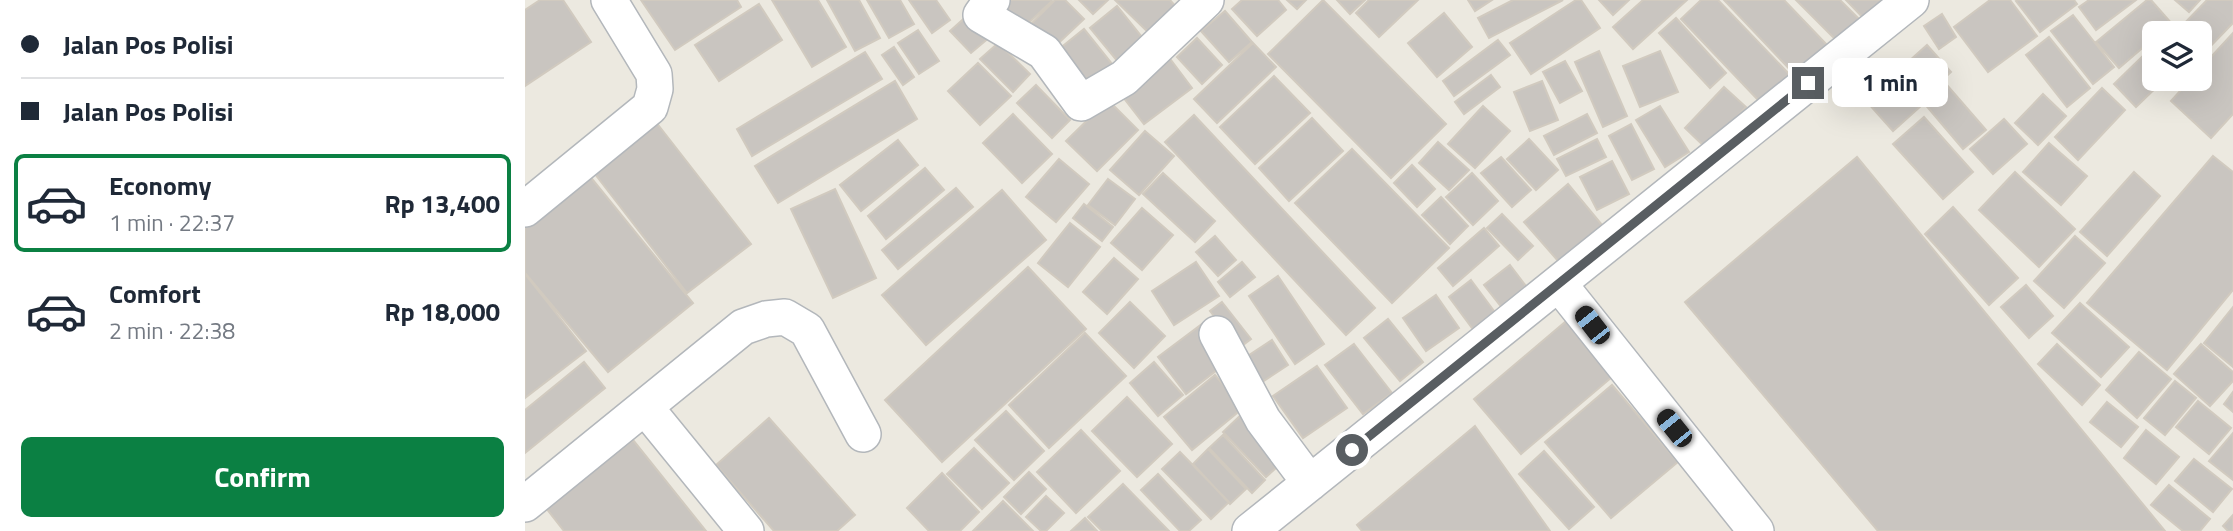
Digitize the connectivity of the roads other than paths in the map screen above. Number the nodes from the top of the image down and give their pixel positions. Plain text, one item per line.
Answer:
1 (609, 0) edge
2 (992, 0) edge
3 (1206, 0) edge
4 (1911, 0) edge
5 (532, 190) edge
6 (1559, 284) junction
7 (1217, 334) dead end
8 (645, 407) junction
9 (863, 433) dead end
10 (1310, 483) junction
11 (525, 504) edge
12 (746, 531) edge
13 (1250, 531) edge
14 (1756, 531) edge

1 - 5 street
2 - 3 street
4 - 6 street
6 - 10 street
6 - 14 street
7 - 10 street
8 - 9 street
8 - 11 street
8 - 12 street
10 - 13 street

